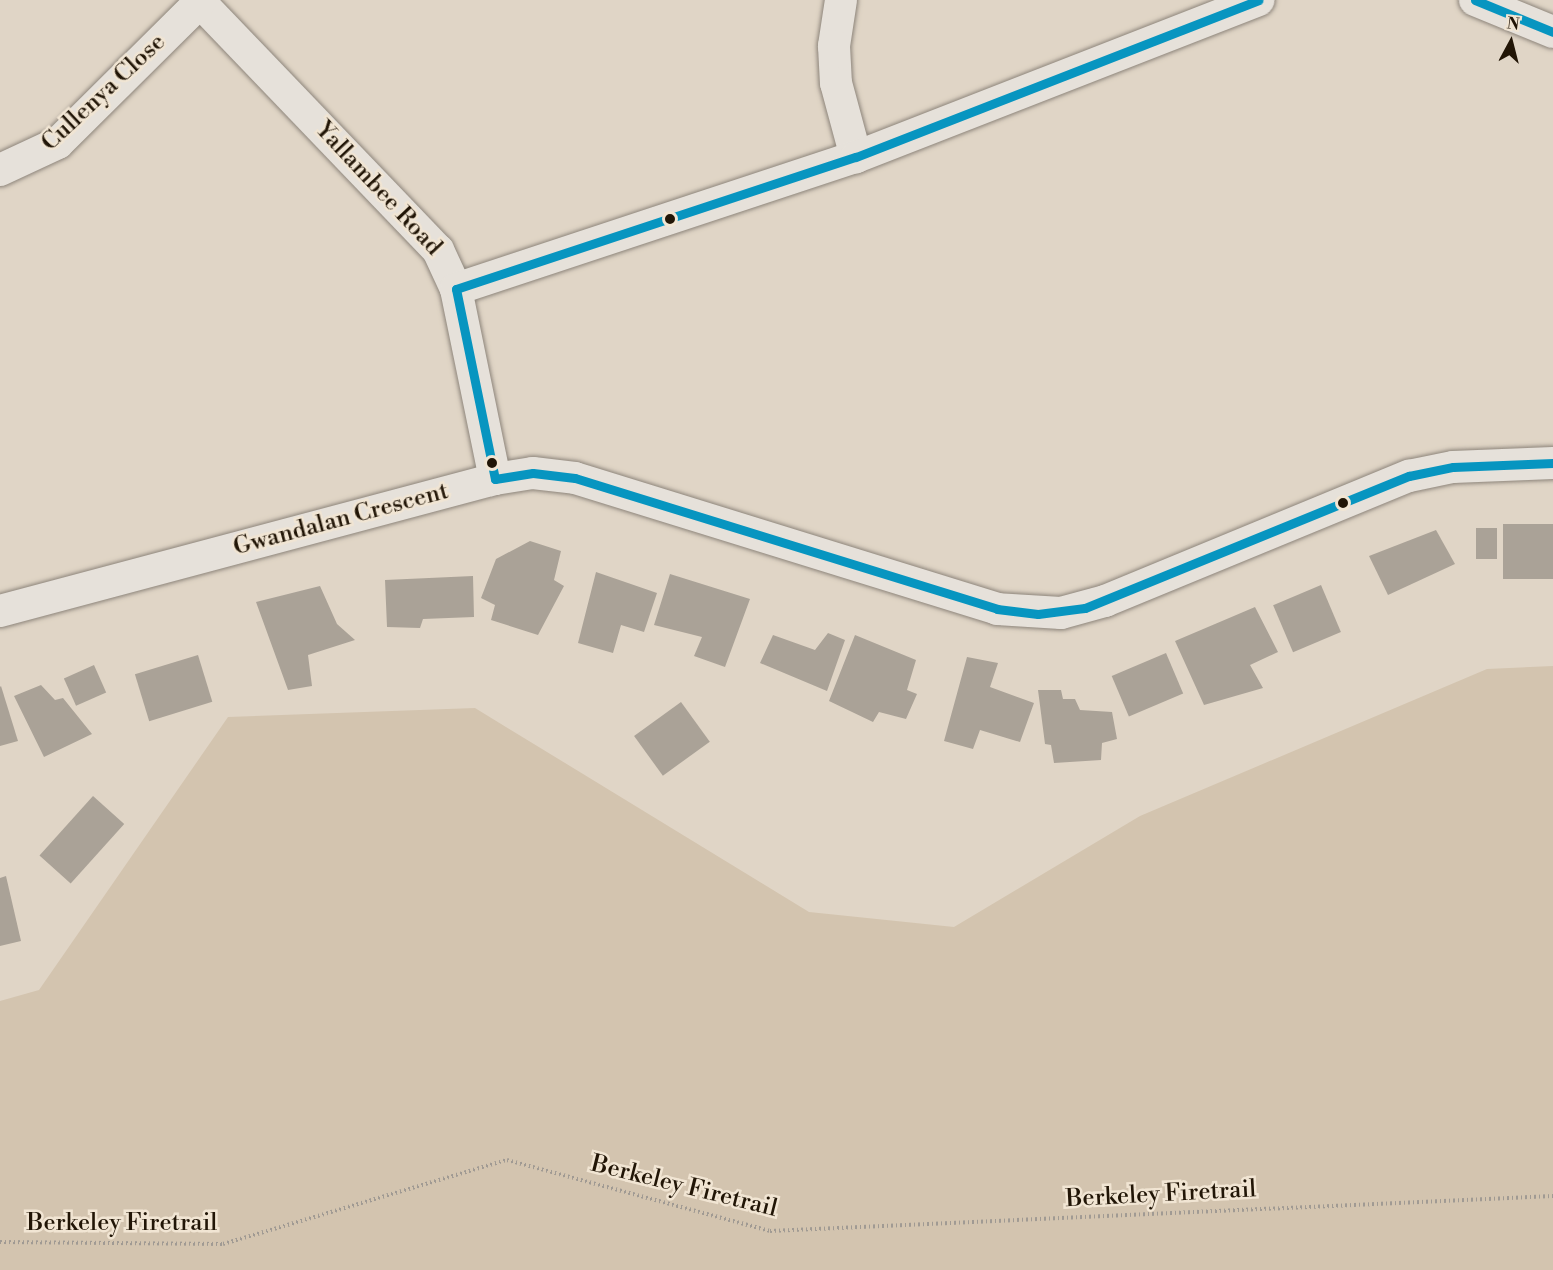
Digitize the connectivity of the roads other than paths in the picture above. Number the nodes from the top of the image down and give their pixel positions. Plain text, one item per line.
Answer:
1 (841, 0) edge
2 (1258, 0) edge
3 (1475, 0) edge
4 (199, 1) edge
5 (1553, 32) edge
6 (856, 157) junction
7 (0, 170) edge
8 (456, 289) junction
9 (1553, 463) edge
10 (495, 479) junction
11 (0, 611) edge

1 - 6 street
2 - 6 street
3 - 5 street
4 - 7 street, Cullenya Close
4 - 8 street, Yallambee Road
6 - 8 street
8 - 10 street
9 - 10 street, Gwandalan Crescent
10 - 11 street, Gwandalan Crescent

